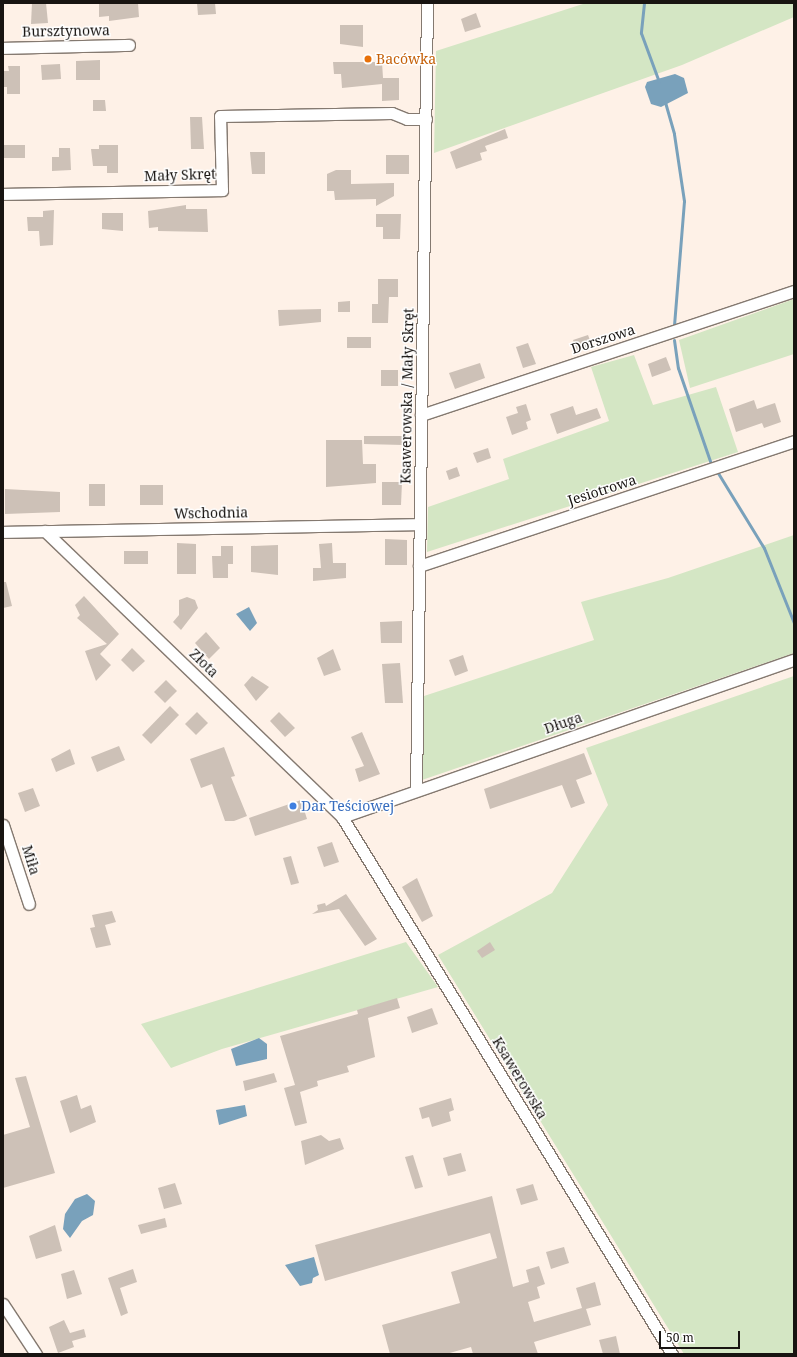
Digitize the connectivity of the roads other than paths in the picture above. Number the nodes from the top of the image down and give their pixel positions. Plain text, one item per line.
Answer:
1 (428, 3) edge
2 (129, 45) dead end
3 (3, 48) edge
4 (426, 118) junction
5 (3, 194) edge
6 (794, 291) edge
7 (421, 415) junction
8 (794, 441) edge
9 (420, 524) junction
10 (45, 531) junction
11 (3, 532) edge
12 (419, 566) junction
13 (794, 660) edge
14 (416, 790) junction
15 (342, 817) junction
16 (3, 825) edge
17 (29, 904) dead end
18 (3, 1304) edge
19 (36, 1354) edge
20 (672, 1354) edge

1 - 4 street, Ksawerowska / Mały Skręt
2 - 3 street, Bursztynowa
4 - 5 street, Mały Skręt
4 - 7 street, Ksawerowska / Mały Skręt
6 - 7 street, Dorszowa
7 - 9 street, Ksawerowska / Mały Skręt
8 - 12 street, Jesiotrowa
9 - 10 street, Wschodnia
9 - 12 street, Ksawerowska / Mały Skręt
10 - 11 street, Wschodnia
10 - 15 street, Złota
12 - 14 street, Ksawerowska / Mały Skręt
13 - 14 street, Długa
14 - 15 street, Długa
15 - 20 street, Ksawerowska
16 - 17 street, Miła
18 - 19 street

